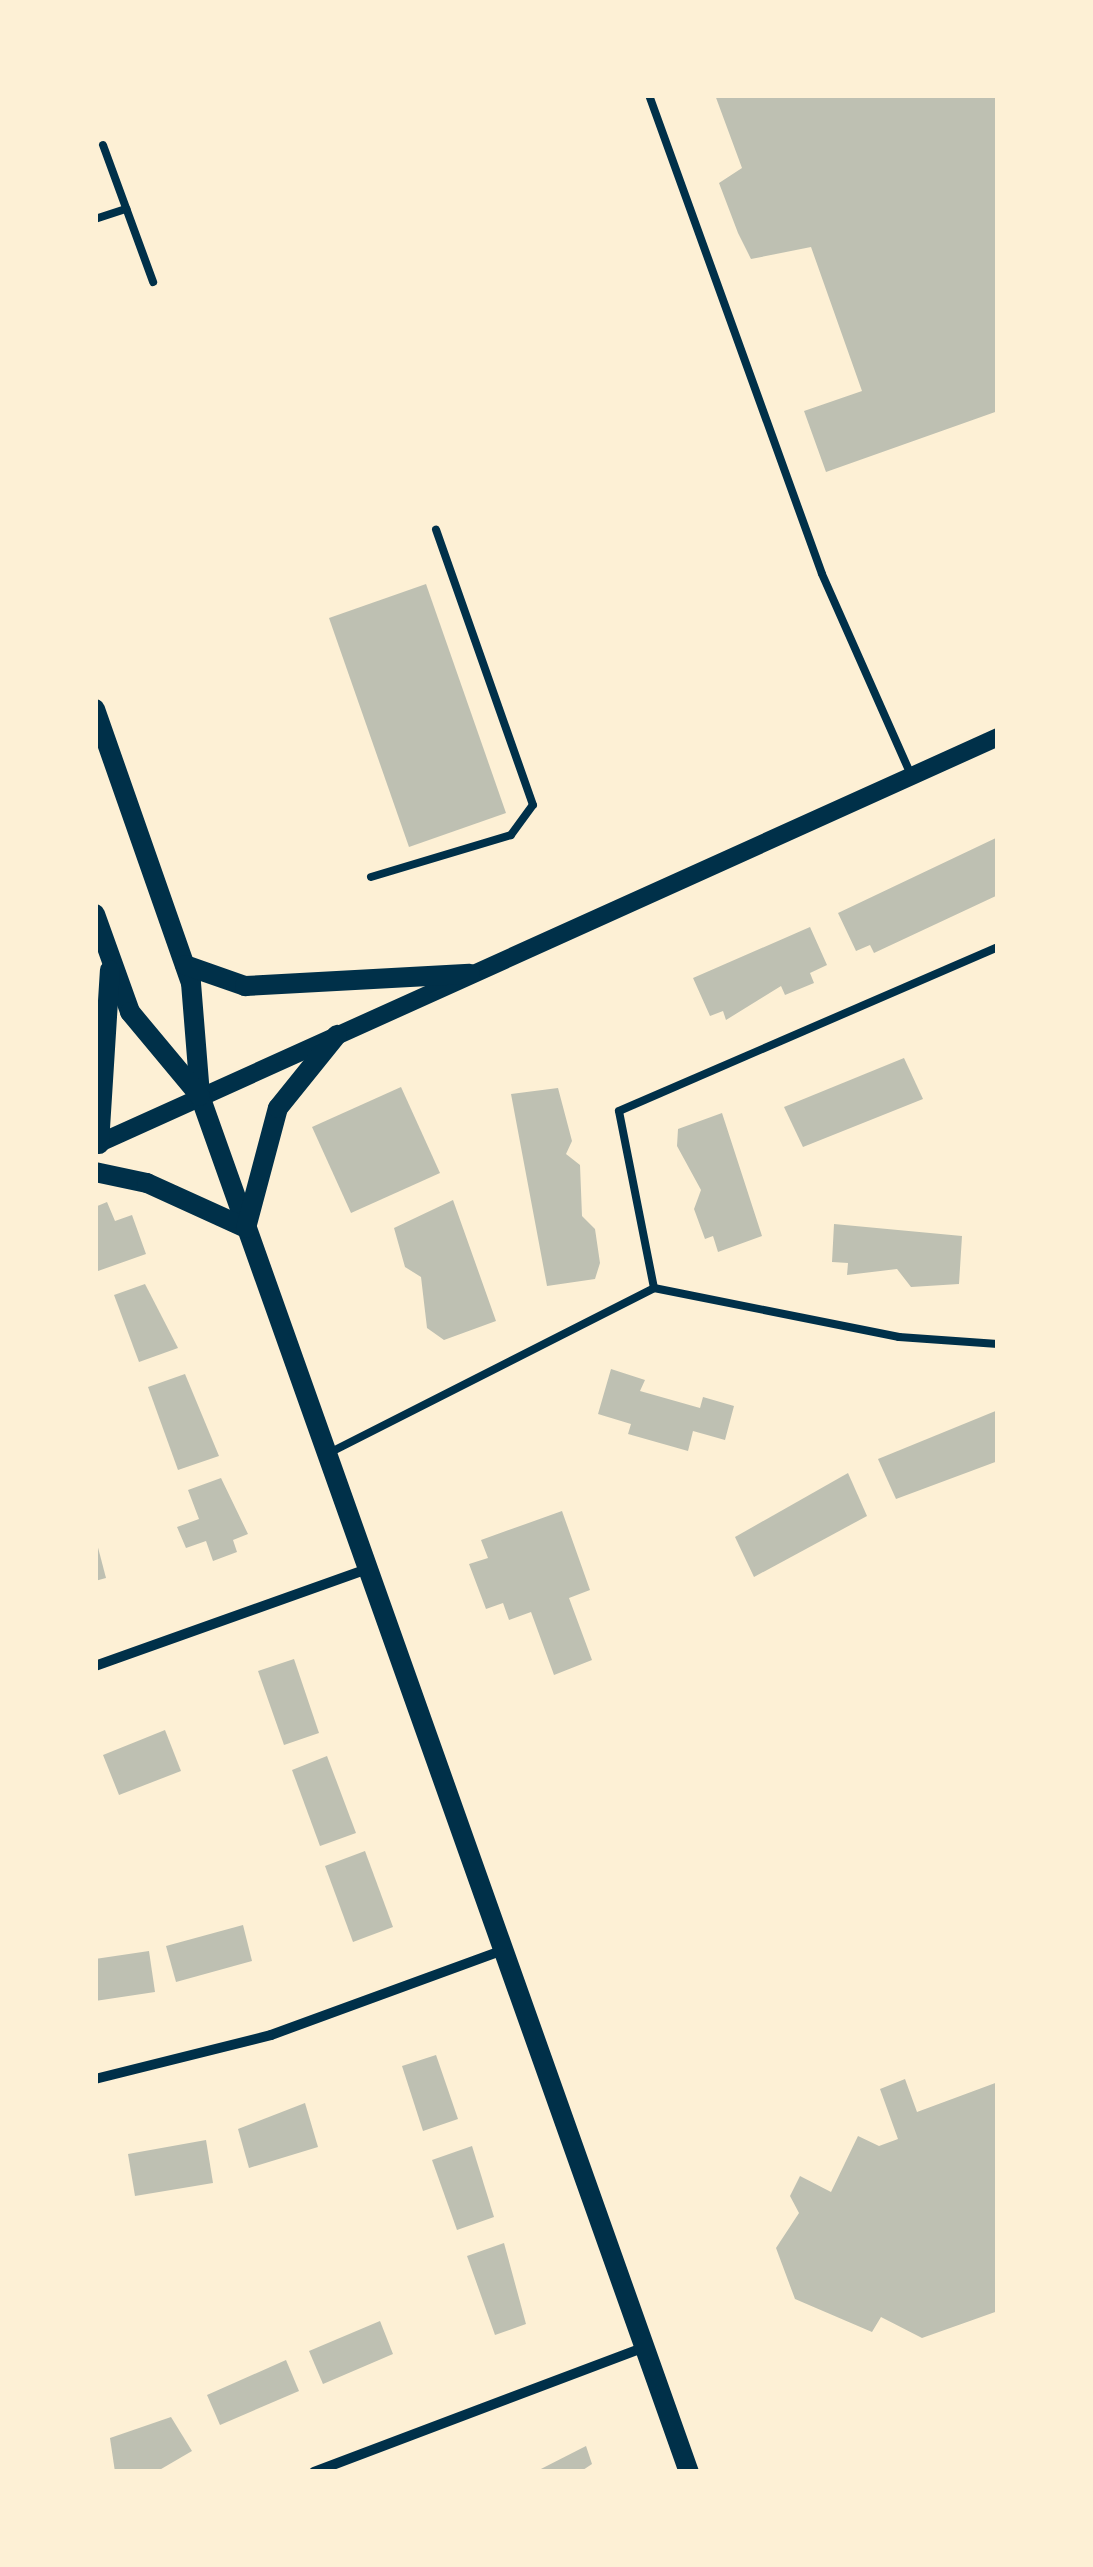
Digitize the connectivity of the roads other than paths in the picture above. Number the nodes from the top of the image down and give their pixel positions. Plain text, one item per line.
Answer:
1 (650, 95) edge
2 (103, 145) dead end
3 (126, 209) junction
4 (95, 219) edge
5 (153, 282) dead end
6 (436, 530) dead end
7 (95, 709) edge
8 (998, 736) edge
9 (911, 775) junction
10 (371, 877) dead end
11 (95, 914) edge
12 (998, 946) edge
13 (111, 958) junction
14 (185, 965) junction
15 (470, 974) junction
16 (337, 1035) junction
17 (200, 1096) junction
18 (97, 1144) edge
19 (95, 1172) edge
20 (246, 1228) junction
21 (654, 1288) junction
22 (998, 1344) edge
23 (325, 1454) junction
24 (364, 1570) junction
25 (95, 1666) edge
26 (498, 1952) junction
27 (95, 2079) edge
28 (643, 2348) junction
29 (314, 2472) edge
30 (689, 2472) edge

1 - 9 lane
2 - 3 lane
3 - 4 lane
3 - 5 lane
6 - 10 lane
7 - 14 main road
8 - 9 street
9 - 15 street
11 - 13 main road
12 - 21 lane
13 - 17 main road
13 - 18 main road
14 - 15 main road
14 - 17 main road
15 - 16 street
16 - 17 street
16 - 20 main road
17 - 18 street
17 - 20 main road
19 - 20 main road
20 - 23 main road
21 - 22 lane
21 - 23 lane
23 - 24 main road
24 - 25 street
24 - 26 main road
26 - 27 street
26 - 28 main road
28 - 29 street
28 - 30 main road

